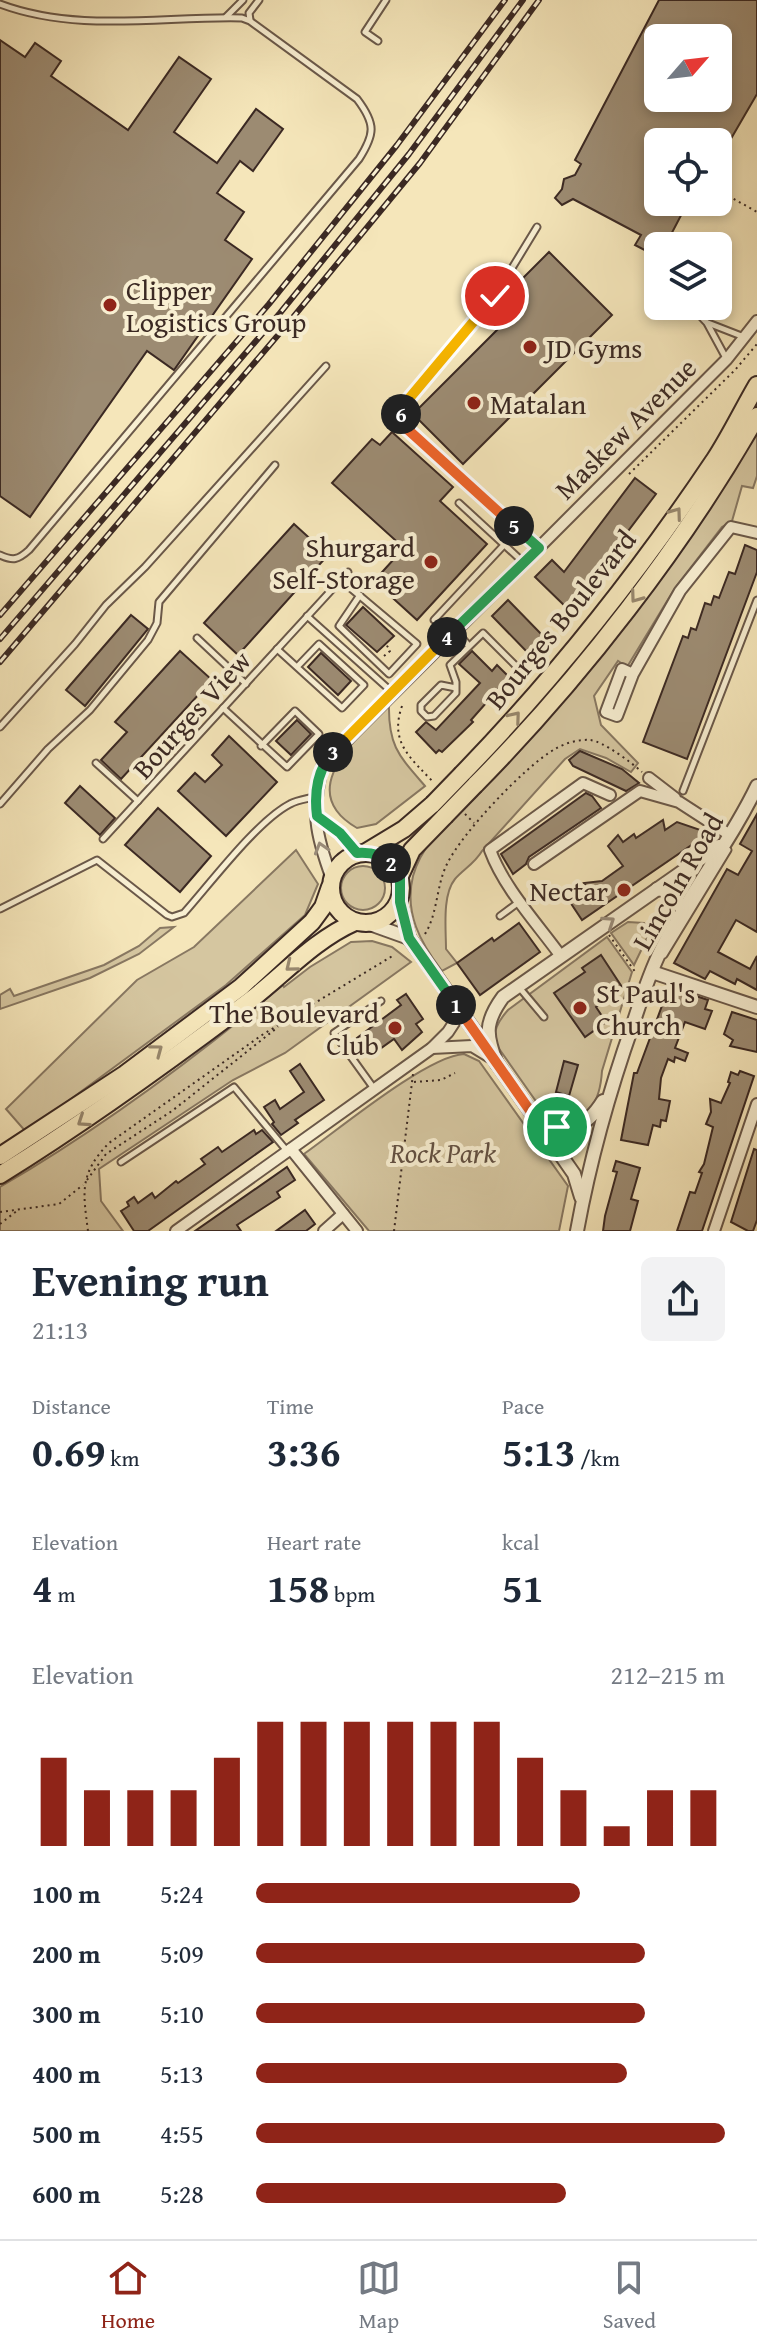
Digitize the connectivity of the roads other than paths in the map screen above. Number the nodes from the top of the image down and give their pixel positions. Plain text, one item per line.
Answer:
1 (243, 0) edge
2 (259, 0) edge
3 (386, 0) edge
4 (0, 4) edge
5 (225, 18) junction
6 (250, 21) junction
7 (378, 41) dead end
8 (537, 227) dead end
9 (704, 320) edge
10 (757, 321) edge
11 (707, 323) junction
12 (746, 338) junction
13 (727, 359) junction
14 (326, 366) dead end
15 (757, 385) edge
16 (757, 416) edge
17 (275, 465) dead end
18 (459, 503) dead end
19 (757, 533) edge
20 (504, 545) junction
21 (539, 548) junction
22 (0, 555) edge
23 (524, 563) junction
24 (348, 572) dead end
25 (341, 580) junction
26 (360, 595) junction
27 (757, 600) edge
28 (307, 616) junction
29 (434, 620) dead end
30 (455, 629) junction
31 (197, 638) dead end
32 (469, 646) junction
33 (277, 649) junction
34 (297, 667) junction
35 (518, 668) dead end
36 (633, 674) dead end
37 (246, 684) junction
38 (456, 688) junction
39 (392, 692) junction
40 (223, 708) junction
41 (0, 727) edge
42 (261, 746) junction
43 (96, 763) dead end
44 (649, 778) road end
45 (469, 780) junction
46 (757, 786) edge
47 (683, 791) dead end
48 (610, 795) dead end
49 (314, 797) junction
50 (138, 801) junction
51 (679, 802) junction
52 (0, 804) edge
53 (439, 810) junction
54 (317, 816) junction
55 (741, 820) junction
56 (103, 839) dead end
57 (727, 839) junction
58 (362, 853) junction
59 (534, 864) dead end
60 (400, 876) junction
61 (331, 883) junction
62 (657, 889) junction
63 (400, 902) junction
64 (520, 902) junction
65 (0, 909) edge
66 (683, 912) junction
67 (500, 916) dead end
68 (362, 923) junction
69 (409, 938) junction
70 (560, 955) junction
71 (653, 969) junction
72 (517, 985) junction
73 (381, 1001) dead end
74 (757, 1007) edge
75 (492, 1011) junction
76 (461, 1012) junction
77 (544, 1017) dead end
78 (432, 1048) junction
79 (497, 1064) junction
80 (375, 1091) junction
81 (608, 1093) junction
82 (757, 1104) edge
83 (533, 1115) junction
84 (290, 1150) junction
85 (0, 1156) edge
86 (121, 1162) dead end
87 (0, 1175) edge
88 (582, 1204) junction
89 (343, 1214) junction
90 (176, 1231) edge
91 (324, 1231) edge
92 (357, 1231) edge
93 (577, 1231) edge
94 (714, 1231) edge

1 - 5 lane
2 - 6 lane
3 - 7 lane
4 - 5 lane
5 - 6 lane
6 - 22 lane
8 - 21 lane
9 - 11 lane
10 - 12 street, Maskew Avenue
11 - 12 lane
11 - 13 lane
12 - 13 street, Maskew Avenue
13 - 21 street, Maskew Avenue
14 - 41 lane
45 -> 15 main road, Bourges Boulevard
16 -> 45 main road, Bourges Boulevard
17 - 52 lane
18 - 20 lane
19 - 36 street
20 - 23 lane
20 - 29 lane
21 - 23 street, Maskew Avenue
23 - 30 street, Maskew Avenue
24 - 25 lane, Bourges View
25 - 26 lane
25 - 28 lane, Bourges View
26 - 26 lane
27 - 47 lane
28 - 33 lane, Bourges View
28 - 39 lane
30 - 32 lane
30 - 39 street, Maskew Avenue
31 - 37 lane
32 - 35 lane
32 - 38 lane
33 - 34 lane
33 - 37 lane, Bourges View
34 - 34 lane
37 - 40 lane, Bourges View
38 - 38 lane
39 - 49 street, Maskew Avenue
40 - 42 lane
40 - 50 lane, Bourges View
42 - 42 lane
43 - 50 lane
44 - 51 street
45 - 53 main road, Bourges Boulevard, bridge
46 - 55 street, Lincoln Road
48 - 64 street
49 - 54 street, Maskew Avenue
49 - 65 lane
50 - 56 lane, Bourges View
51 - 57 street
51 - 59 street
53 - 58 main road, Bourges Boulevard
53 - 60 main road, Bourges Boulevard
54 - 58 street
61 -> 54 street, Maskew Avenue
55 - 57 street, Lincoln Road
55 - 71 lane
57 - 62 street
57 - 66 street, Lincoln Road
58 - 60 main road
58 - 61 main road
60 - 63 main road
61 - 68 main road
85 -> 61 main road
62 - 66 street
70 -> 62 street
63 - 68 main road
63 - 69 street
64 - 67 lane
64 - 70 street
66 - 71 street, Lincoln Road
68 - 69 street
68 -> 87 main road
69 - 76 street, bridge
70 - 72 street
71 - 74 street
71 - 81 street, Lincoln Road
72 - 75 street
72 - 77 lane
73 - 80 lane
75 - 76 street
75 - 79 street
76 - 78 street
76 - 79 street
78 - 79 street
78 - 80 street
79 - 83 street
80 - 84 street
81 - 83 street
81 - 88 street, Lincoln Road
82 - 94 street
83 - 88 street
84 - 86 lane
84 - 89 street
84 - 90 street
88 - 93 street, Lincoln Road
89 - 91 street
89 - 92 street

